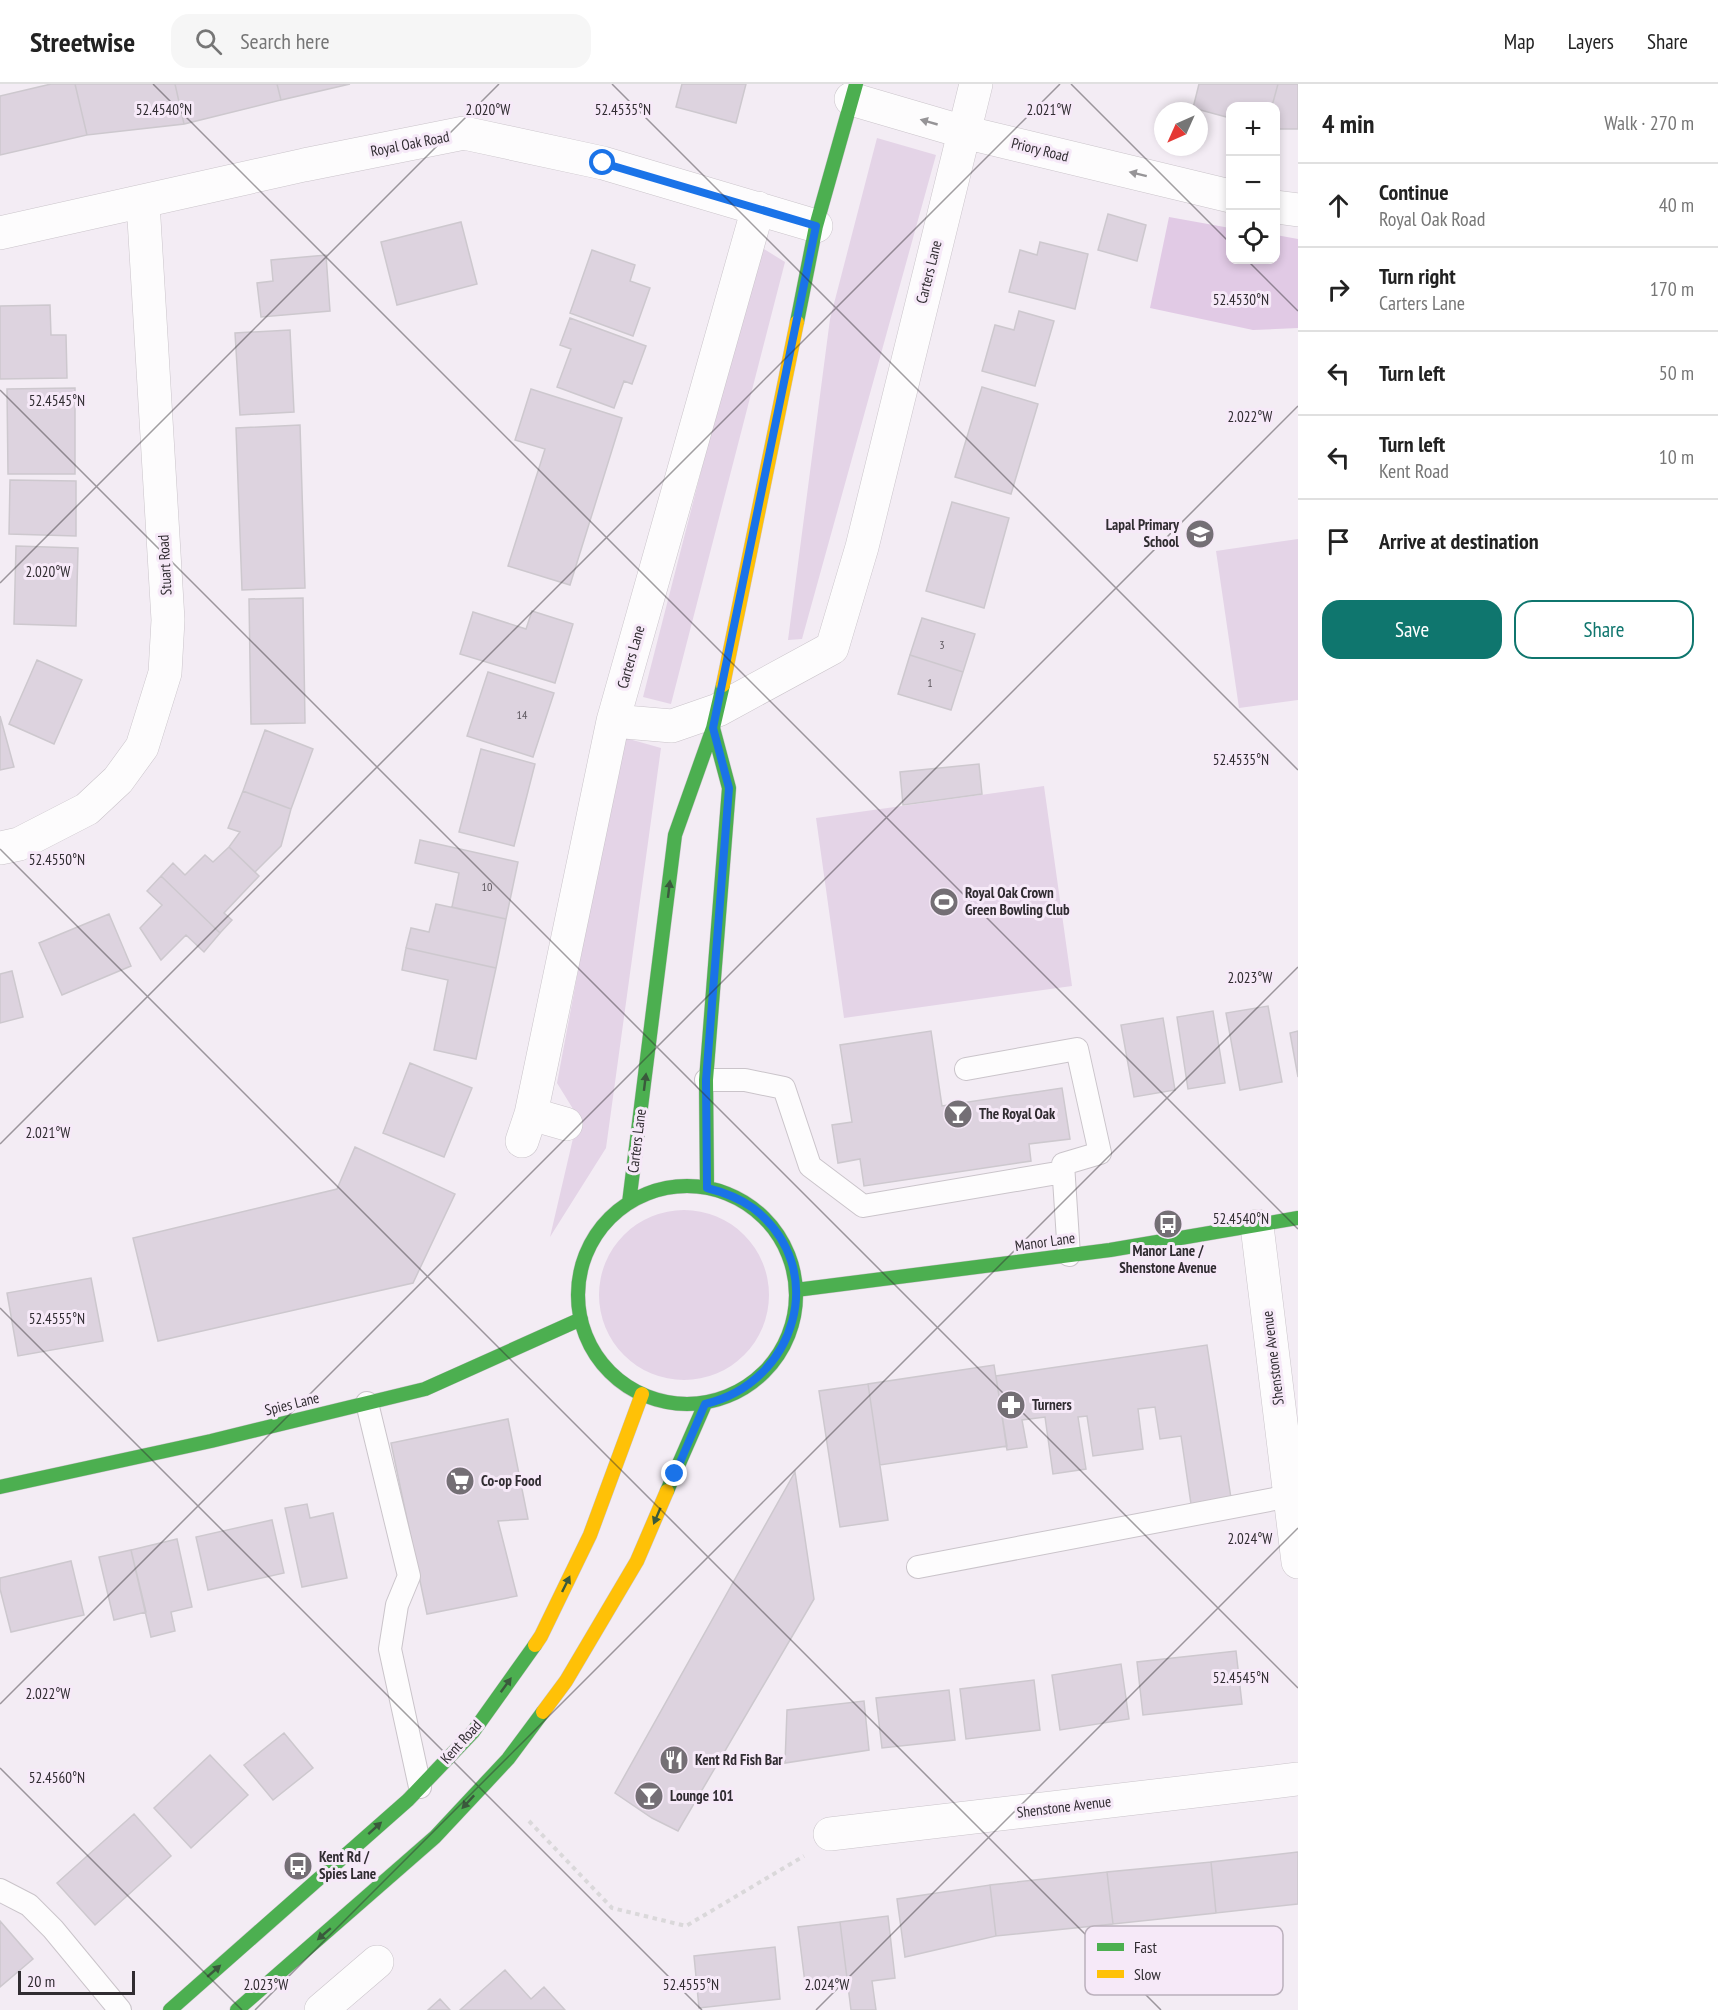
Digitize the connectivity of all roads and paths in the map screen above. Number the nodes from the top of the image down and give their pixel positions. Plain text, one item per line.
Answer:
1 (976, 84) edge
2 (853, 92) edge
3 (964, 132) junction
4 (1226, 195) edge
5 (143, 202) junction
6 (758, 207) junction
7 (1280, 208) edge
8 (1298, 210) edge
9 (816, 226) junction
10 (0, 233) edge
11 (716, 719) junction
12 (613, 721) junction
13 (0, 848) edge
14 (966, 1069) dead end
15 (706, 1080) junction
16 (566, 1124) dead end
17 (1063, 1172) junction
18 (707, 1188) junction
19 (629, 1203) junction
20 (1298, 1218) edge
21 (1257, 1226) junction
22 (1069, 1255) junction
23 (795, 1290) junction
24 (581, 1319) junction
25 (642, 1394) junction
26 (367, 1403) junction
27 (705, 1404) junction
28 (0, 1487) edge
29 (1290, 1496) junction
30 (1298, 1562) edge
31 (918, 1567) dead end
32 (1298, 1779) edge
33 (420, 1787) junction
34 (529, 1821) dead end
35 (830, 1834) joint
36 (0, 1890) edge
37 (377, 1962) dead end
38 (120, 2010) edge
39 (170, 2010) edge
40 (237, 2010) edge
41 (321, 2010) edge

1 - 3 street, Carters Lane
3 -> 2 street, Priory Road
2 - 9 main road, Carters Lane
4 -> 3 street, Priory Road
3 - 11 street, Carters Lane
5 - 6 street, Royal Oak Road
5 - 10 street, Royal Oak Road
5 - 13 street, Stuart Road
6 - 9 street, Royal Oak Road
6 - 12 street, Carters Lane
7 - 8 street
9 - 11 main road, Carters Lane
11 - 12 street
11 - 15 main road, Carters Lane
19 -> 11 main road, Carters Lane
12 - 16 street, Carters Lane
14 - 17 lane
15 - 17 lane
15 - 18 main road, Carters Lane
17 - 22 lane
18 - 19 main road
18 - 23 main road
19 - 24 main road
20 - 21 main road, Manor Lane
21 - 22 main road, Manor Lane
21 - 29 street, Shenstone Avenue
22 - 23 main road, Manor Lane
23 - 27 main road
24 - 25 main road
24 - 26 main road, Spies Lane
25 - 27 main road
33 -> 25 main road, Kent Road
26 - 28 main road, Spies Lane
26 - 33 lane
27 -> 40 main road
29 - 30 street, Shenstone Avenue
29 - 31 lane
32 - 35 street, Shenstone Avenue
39 -> 33 main road, Kent Road
34 - 35 path
36 - 38 lane
37 - 41 street

